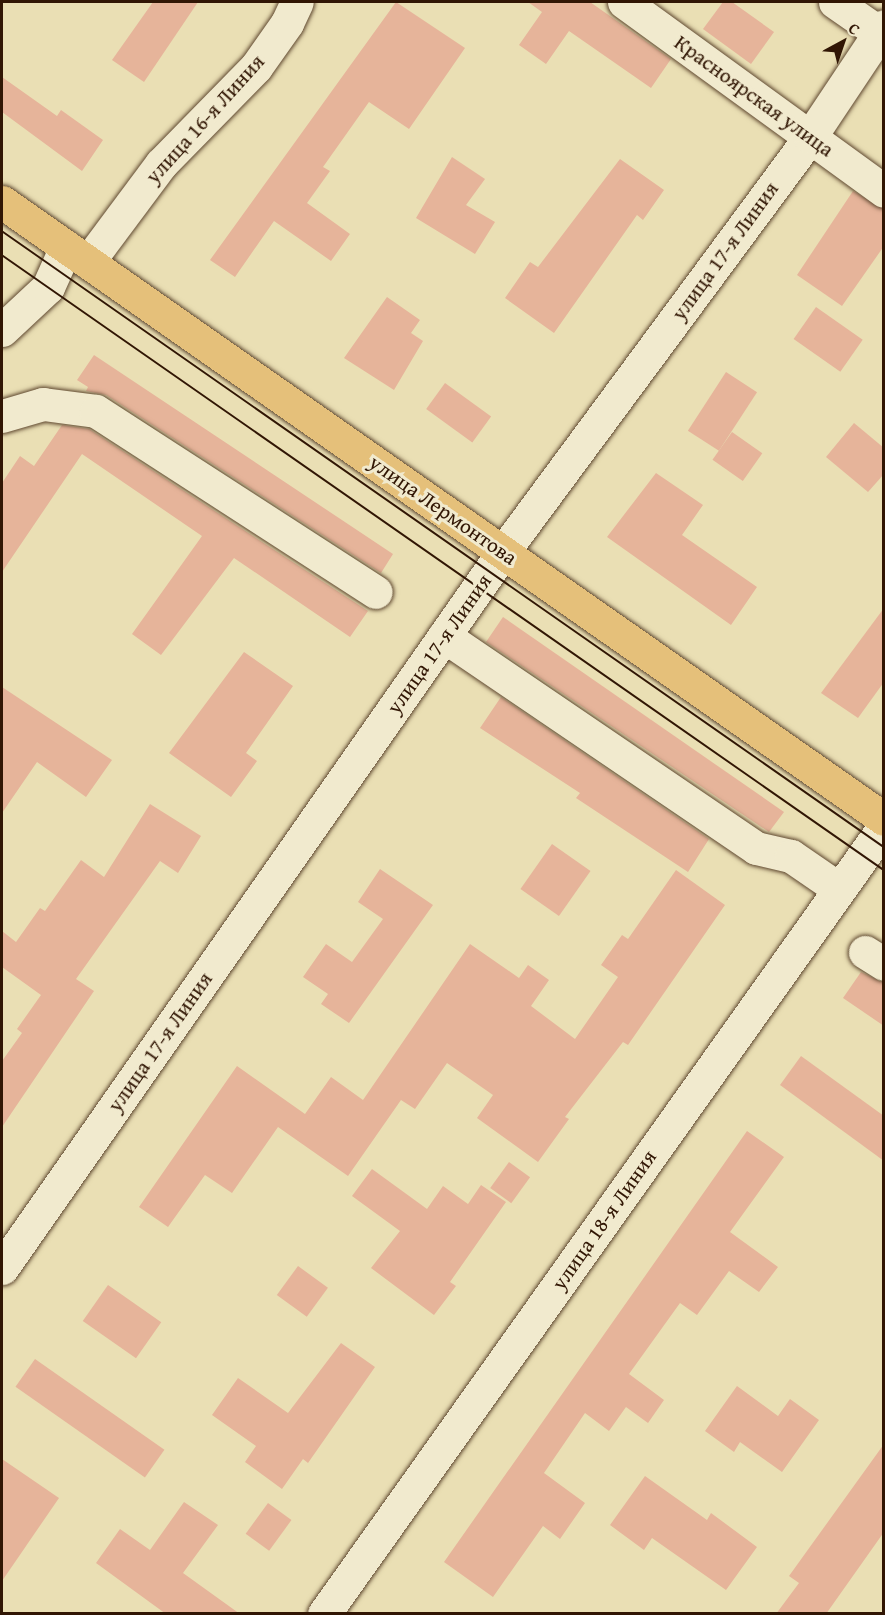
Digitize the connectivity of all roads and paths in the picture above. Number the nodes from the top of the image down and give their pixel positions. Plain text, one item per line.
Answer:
1 (297, 2) edge
2 (624, 2) edge
3 (835, 2) edge
4 (882, 32) edge
5 (810, 137) junction
6 (884, 191) edge
7 (2, 202) edge
8 (77, 254) junction
9 (2, 330) edge
10 (2, 416) edge
11 (503, 552) junction
12 (376, 592) dead end
13 (444, 636) junction
14 (884, 819) edge
15 (884, 826) edge
16 (839, 889) junction
17 (2, 1268) edge
18 (324, 1614) edge

1 - 8 street, улица 16-я Линия
2 - 5 street, Красноярская улица
3 - 4 street
4 - 5 street, улица 17-я Линия
5 - 6 street, Красноярская улица
5 - 11 street, улица 17-я Линия
7 - 8 main road, улица Лермонтова
8 - 9 street, улица 16-я Линия
8 - 11 main road, улица Лермонтова
10 - 12 street
11 - 13 street, улица 17-я Линия
11 - 14 main road, улица Лермонтова
13 - 16 street
13 - 17 street, улица 17-я Линия
15 - 16 street, улица 18-я Линия
16 - 18 street, улица 18-я Линия

